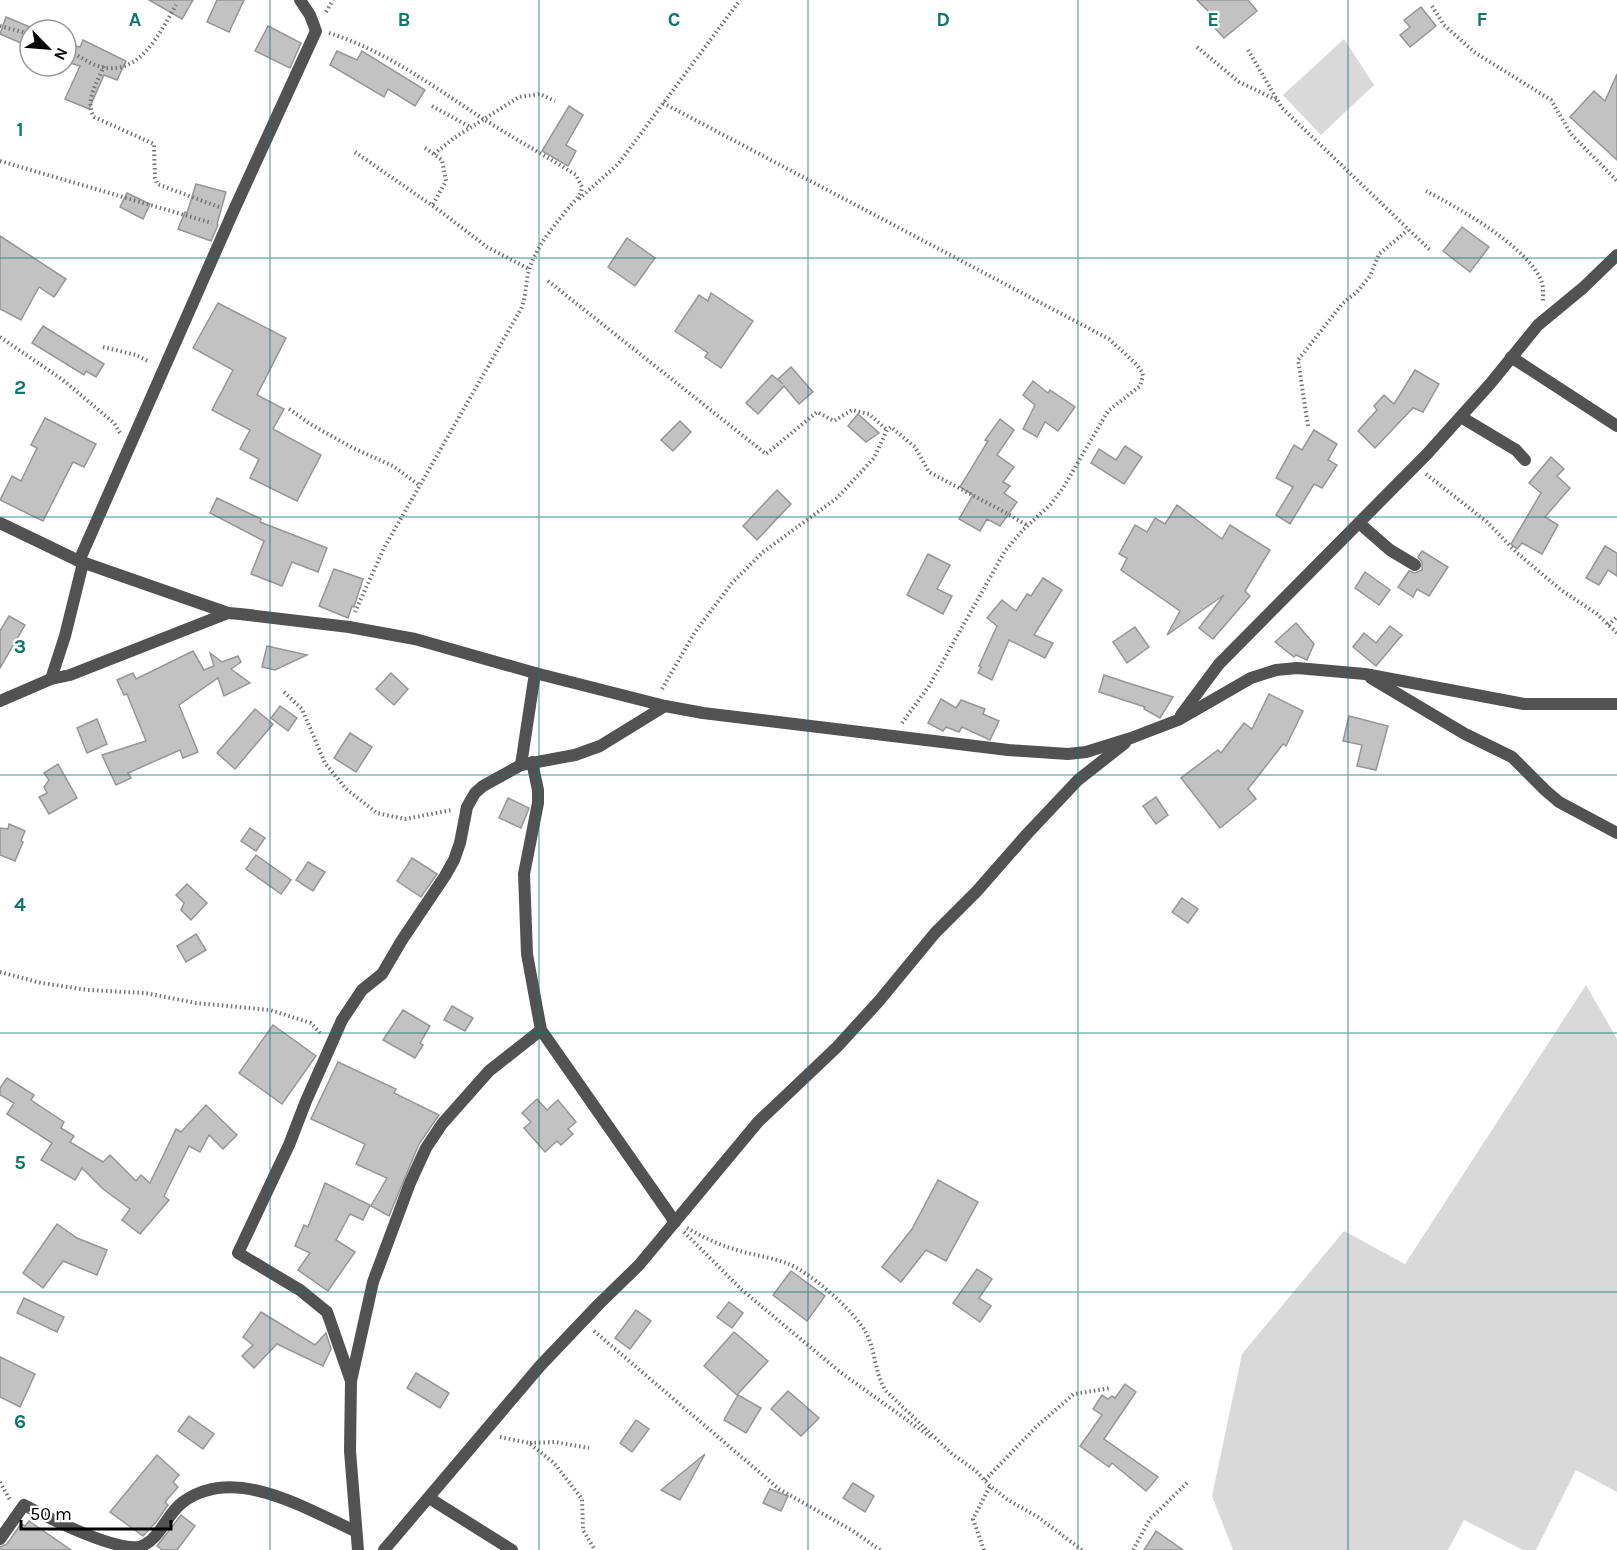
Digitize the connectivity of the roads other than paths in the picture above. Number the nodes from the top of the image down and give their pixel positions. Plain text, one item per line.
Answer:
1 (300, 0) edge
2 (1617, 255) edge
3 (1511, 357) junction
4 (1461, 417) junction
5 (1617, 426) edge
6 (1525, 460) dead end
7 (0, 523) edge
8 (1359, 523) junction
9 (81, 562) junction
10 (1415, 565) dead end
11 (228, 613) junction
12 (536, 673) junction
13 (1365, 674) junction
14 (51, 680) junction
15 (0, 701) edge
16 (1617, 704) edge
17 (660, 705) junction
18 (1178, 720) junction
19 (1131, 738) junction
20 (527, 764) junction
21 (1617, 833) edge
22 (541, 1030) junction
23 (675, 1222) junction
24 (351, 1381) junction
25 (429, 1498) junction
26 (355, 1531) junction
27 (0, 1539) edge
28 (358, 1550) edge
29 (384, 1550) edge
30 (512, 1550) edge

1 - 9 street
2 - 3 street
3 - 4 street
3 - 5 street
4 - 6 street
4 - 8 street
7 - 9 street
8 - 10 street
8 - 18 street
9 - 11 street
9 - 14 street
11 - 12 street
11 - 14 street
12 - 17 street
12 - 20 street
13 - 16 street
13 - 18 street
13 - 21 street
14 - 15 street
17 - 19 street
17 - 20 street
18 - 19 street
19 - 23 street
20 - 22 street
20 - 24 street
22 - 23 street
22 - 24 street
23 - 25 street
24 - 26 street
25 - 29 street
25 - 30 street
26 - 27 street
26 - 28 street

